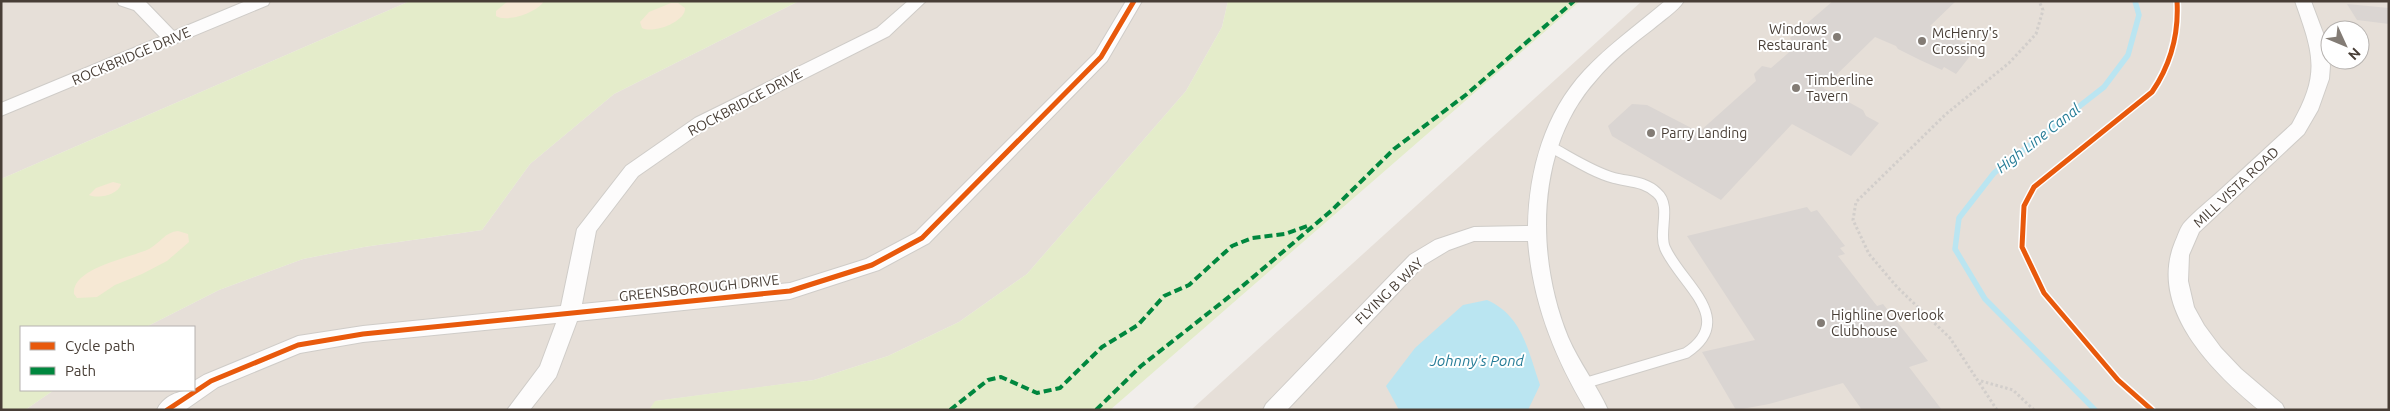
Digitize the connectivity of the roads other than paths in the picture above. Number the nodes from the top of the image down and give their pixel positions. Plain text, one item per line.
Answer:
1 (125, 1) edge
2 (262, 1) edge
3 (918, 1) edge
4 (1134, 1) edge
5 (1676, 1) edge
6 (2303, 1) edge
7 (171, 39) junction
8 (1, 110) edge
9 (1549, 146) junction
10 (1536, 233) junction
11 (570, 312) junction
12 (1582, 384) junction
13 (167, 410) edge
14 (517, 410) edge
15 (1273, 410) edge
16 (1598, 410) edge
17 (2276, 410) edge

1 - 7 street
2 - 7 street, ROCKBRIDGE DRIVE
3 - 11 street, ROCKBRIDGE DRIVE
4 - 11 street, GREENSBOROUGH DRIVE
5 - 9 street
6 - 17 street, MILL VISTA ROAD
7 - 8 street, ROCKBRIDGE DRIVE
9 - 10 street
9 - 12 lane
10 - 12 street
10 - 15 street, FLYING B WAY
11 - 13 street, GREENSBOROUGH DRIVE
11 - 14 street, ROCKBRIDGE DRIVE
12 - 16 street

